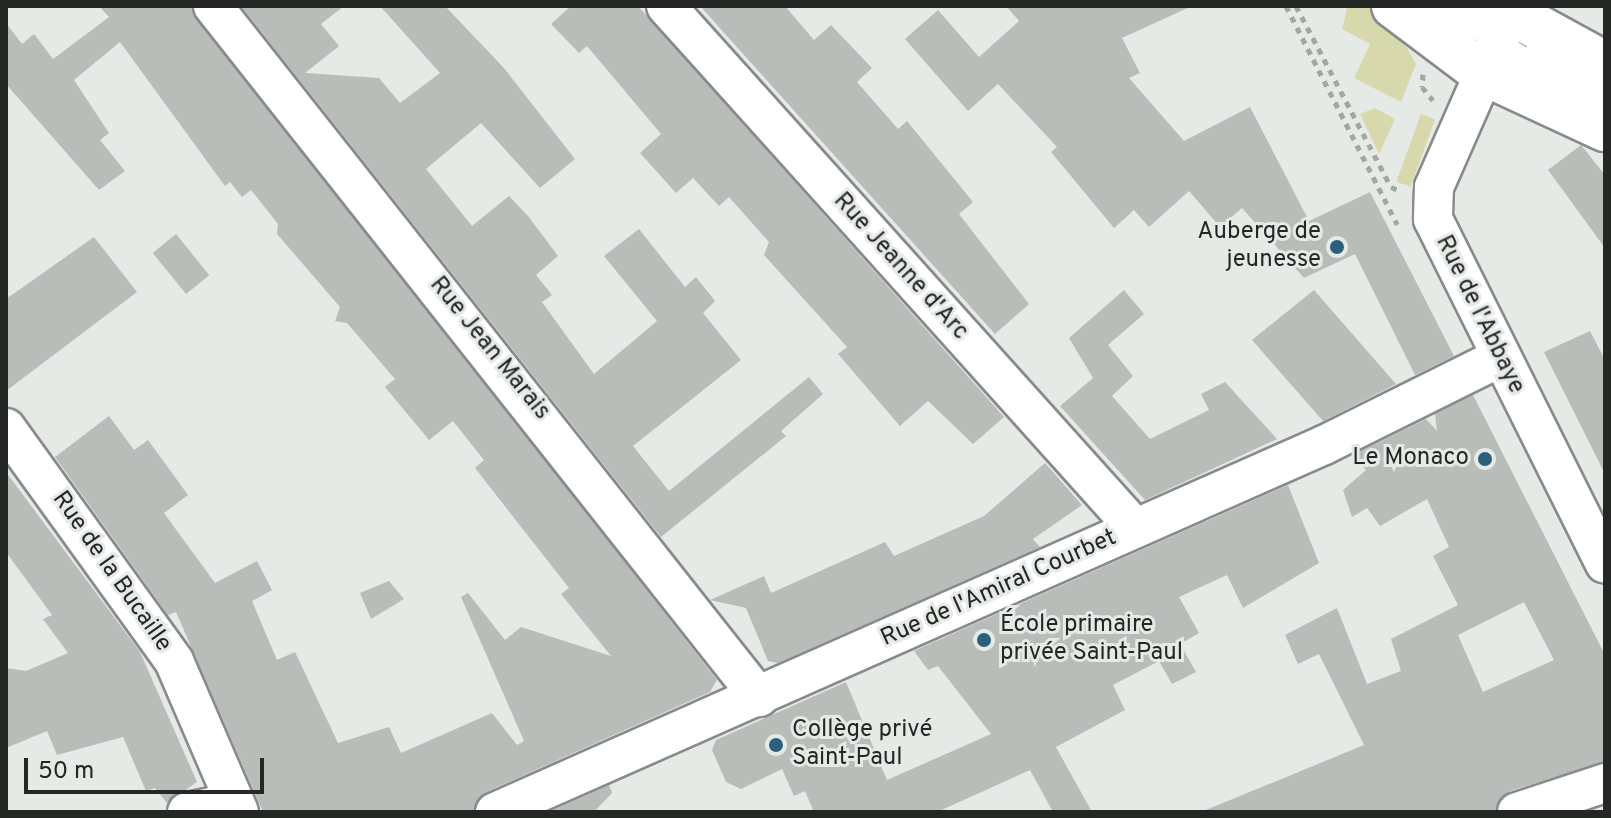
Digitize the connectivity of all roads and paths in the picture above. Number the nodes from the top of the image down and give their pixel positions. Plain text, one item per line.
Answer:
1 (213, 6) edge
2 (666, 6) edge
3 (1286, 6) edge
4 (1296, 6) edge
5 (1394, 6) edge
6 (1439, 6) edge
7 (1493, 29) edge
8 (1599, 70) edge
9 (1422, 87) dead end
10 (1433, 100) dead end
11 (1605, 106) edge
12 (1605, 129) edge
13 (1431, 206) junction
14 (1400, 231) dead end
15 (1499, 358) junction
16 (6, 428) edge
17 (1135, 528) junction
18 (1605, 564) edge
19 (759, 697) junction
20 (1605, 783) edge
21 (237, 807) edge
22 (187, 812) edge
23 (495, 812) edge
24 (1517, 812) edge

1 - 19 street, Rue Jean Marais
2 - 17 street, Rue Jeanne d'Arc
3 - 14 path
4 - 13 path
5 - 7 main road
6 - 7 lane
7 - 8 main road
7 - 11 lane
7 - 12 main road
7 - 13 street, Rue de l'Abbaye
9 - 10 path
13 - 15 street, Rue de l'Abbaye
15 - 17 street, Rue de l'Amiral Courbet
15 - 18 street, Rue de l'Abbaye
16 - 21 street, Rue de la Bucaille
17 - 19 street, Rue de l'Amiral Courbet
19 - 23 street, Rue de l'Amiral Courbet
20 - 24 street
21 - 22 street

